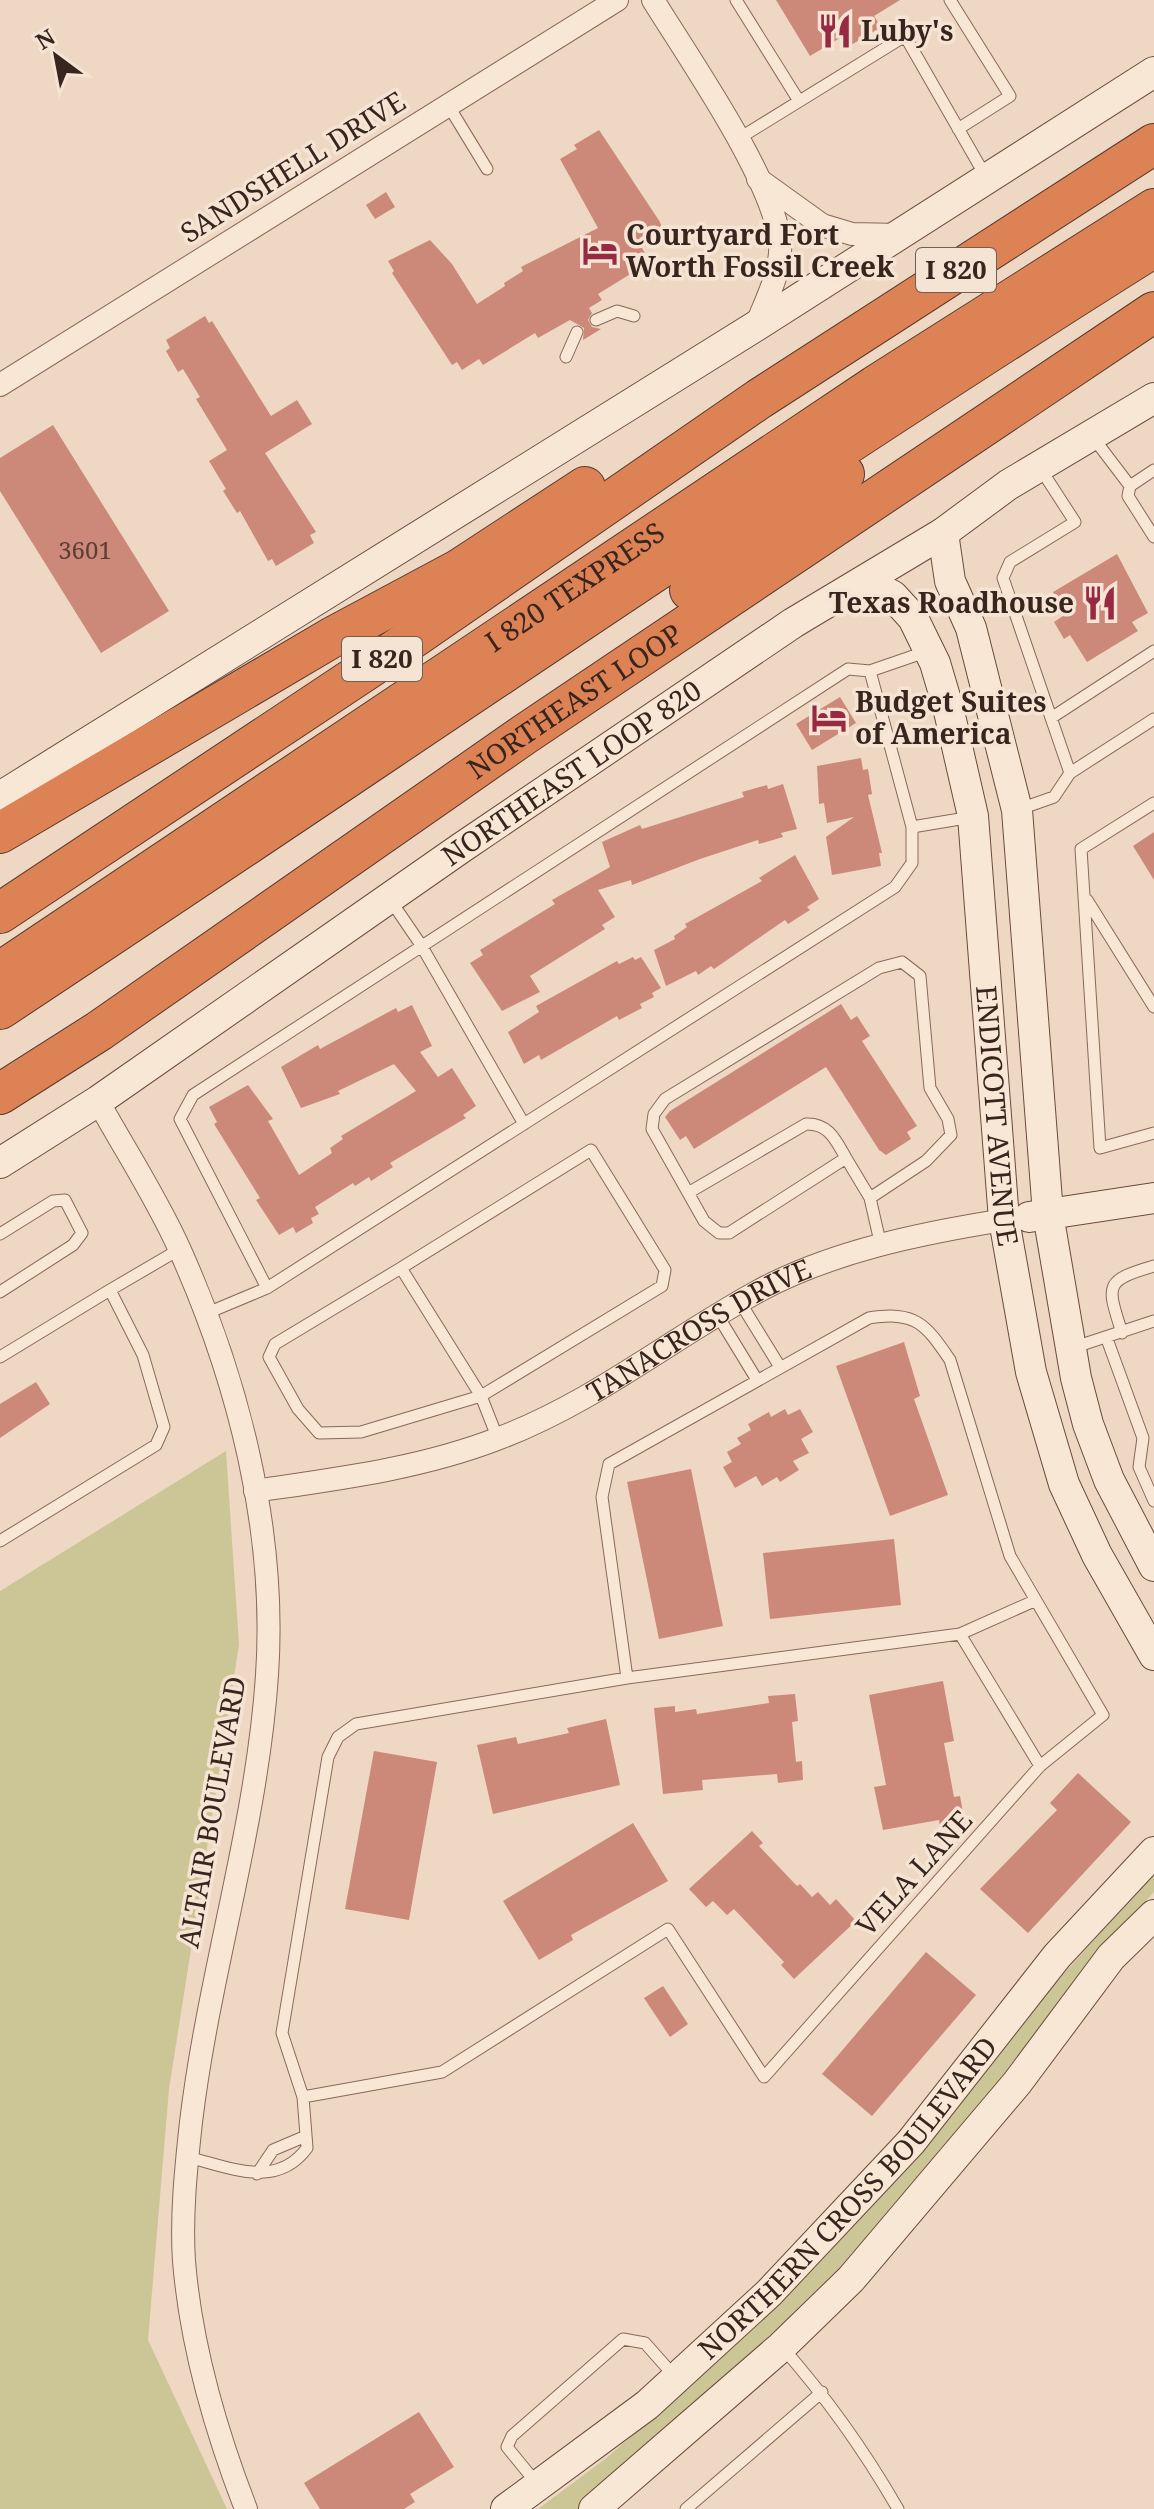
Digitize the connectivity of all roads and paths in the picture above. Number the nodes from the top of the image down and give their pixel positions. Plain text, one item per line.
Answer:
1 (617, 0) edge
2 (653, 0) edge
3 (736, 0) edge
4 (950, 0) edge
5 (1154, 72) edge
6 (799, 101) junction
7 (448, 105) junction
8 (958, 129) junction
9 (737, 139) junction
10 (1154, 144) edge
11 (487, 169) dead end
12 (758, 179) junction
13 (987, 179) junction
14 (1154, 209) edge
15 (900, 235) junction
16 (1154, 247) edge
17 (1154, 312) edge
18 (634, 316) dead end
19 (596, 320) dead end
20 (756, 326) junction
21 (577, 332) dead end
22 (983, 354) junction
23 (566, 357) dead end
24 (0, 385) edge
25 (1154, 398) edge
26 (759, 399) junction
27 (1092, 435) junction
28 (1040, 466) junction
29 (1154, 470) edge
30 (1130, 486) junction
31 (943, 533) junction
32 (1154, 537) edge
33 (865, 581) junction
34 (929, 651) junction
35 (1154, 651) edge
36 (870, 671) junction
37 (1051, 718) junction
38 (1154, 719) edge
39 (525, 734) junction
40 (1070, 773) junction
41 (0, 797) edge
42 (1154, 803) edge
43 (1017, 810) junction
44 (973, 816) junction
45 (912, 827) junction
46 (0, 833) edge
47 (1084, 896) junction
48 (389, 898) junction
49 (0, 913) edge
50 (421, 945) junction
51 (0, 972) edge
52 (1154, 1007) edge
53 (0, 1009) edge
54 (0, 1094) edge
55 (98, 1101) junction
56 (524, 1124) junction
57 (1154, 1133) edge
58 (846, 1158) junction
59 (0, 1163) edge
60 (688, 1193) junction
61 (870, 1198) junction
62 (1154, 1198) edge
63 (1048, 1214) junction
64 (1004, 1220) junction
65 (0, 1234) edge
66 (881, 1246) junction
67 (180, 1249) junction
68 (1154, 1266) edge
69 (401, 1268) junction
70 (267, 1288) junction
71 (110, 1290) junction
72 (0, 1292) edge
73 (740, 1302) junction
74 (205, 1314) junction
75 (718, 1316) junction
76 (1154, 1321) edge
77 (1122, 1333) junction
78 (1107, 1339) junction
79 (1071, 1349) junction
80 (0, 1357) edge
81 (780, 1367) junction
82 (757, 1380) junction
83 (481, 1396) junction
84 (498, 1439) junction
85 (255, 1491) junction
86 (1154, 1501) edge
87 (0, 1541) edge
88 (1154, 1566) edge
89 (1034, 1601) junction
90 (960, 1634) junction
91 (1154, 1655) edge
92 (627, 1678) junction
93 (1040, 1766) junction
94 (1154, 1852) edge
95 (1154, 1915) edge
96 (303, 2097) junction
97 (306, 2136) junction
98 (187, 2157) junction
99 (257, 2174) junction
100 (782, 2346) junction
101 (676, 2379) junction
102 (822, 2392) junction
103 (539, 2486) junction
104 (246, 2509) edge
105 (506, 2509) edge
106 (594, 2509) edge
107 (686, 2509) edge
108 (898, 2509) edge

1 - 7 street, SANDSHELL DRIVE
2 - 9 street
3 - 6 lane
4 - 8 lane
5 - 13 street
6 - 8 lane
6 - 9 lane
7 - 11 lane
7 - 24 street, SANDSHELL DRIVE
8 - 13 lane
9 - 12 street
10 - 26 highway, I 820
12 - 15 street
12 - 20 street
13 - 15 street
14 - 51 highway, I 820 TEXPRESS
15 - 20 street
16 - 22 highway, I 820 TEXPRESS
17 - 39 highway, NORTHEAST LOOP
18 - 19 lane
20 - 41 street
21 - 23 lane
22 - 39 highway
22 - 53 highway, I 820 TEXPRESS
25 - 27 street, NORTHEAST LOOP 820
26 - 46 highway
26 - 49 highway, I 820
27 - 28 street, NORTHEAST LOOP 820
27 - 30 lane
28 - 31 street, NORTHEAST LOOP 820
28 - 37 lane
29 - 30 lane
30 - 32 lane
31 - 33 street, NORTHEAST LOOP 820
31 - 43 street, ENDICOTT AVENUE
33 - 34 street, ENDICOTT AVENUE
33 - 48 street, NORTHEAST LOOP 820
34 - 36 lane
34 - 44 street, ENDICOTT AVENUE
35 - 37 lane
36 - 45 lane
36 - 50 lane
37 - 40 lane
38 - 40 lane
39 - 54 highway, NORTHEAST LOOP
40 - 43 lane
42 - 47 lane
43 - 44 street
43 - 63 street, ENDICOTT AVENUE
44 - 45 lane
44 - 64 street, ENDICOTT AVENUE
45 - 56 lane
47 - 52 lane
47 - 57 lane
48 - 50 lane
48 - 55 street, NORTHEAST LOOP 820
50 - 56 lane
50 - 70 lane
55 - 59 street, NORTHEAST LOOP 820
55 - 67 street, ALTAIR BOULEVARD
56 - 70 lane
58 - 60 lane
58 - 60 lane
58 - 61 lane
60 - 61 lane
61 - 66 lane
62 - 63 street, TANACROSS DRIVE
63 - 64 street, TANACROSS DRIVE
63 - 79 street, ENDICOTT AVENUE
64 - 66 street, TANACROSS DRIVE
64 - 91 street, ENDICOTT AVENUE
65 - 72 lane
66 - 73 street, TANACROSS DRIVE
67 - 71 lane
67 - 74 street, ALTAIR BOULEVARD
68 - 77 lane
69 - 83 lane
69 - 83 lane
69 - 83 lane
70 - 74 lane
71 - 80 lane
71 - 87 lane
73 - 75 street, TANACROSS DRIVE
73 - 81 lane
74 - 85 street, ALTAIR BOULEVARD
75 - 82 lane
75 - 84 street, TANACROSS DRIVE
76 - 77 lane
77 - 78 lane
78 - 79 lane
78 - 86 lane
79 - 88 street, ENDICOTT AVENUE
81 - 82 lane, VELA LANE
81 - 89 lane, VELA LANE
82 - 92 lane, VELA LANE
83 - 84 lane
84 - 85 street, TANACROSS DRIVE
85 - 98 street, ALTAIR BOULEVARD
89 - 90 lane
89 - 93 lane, VELA LANE
90 - 92 lane
90 - 93 lane
92 - 96 lane
93 - 96 lane, VELA LANE
94 - 101 street, NORTHERN CROSS BOULEVARD
95 - 100 street, NORTHERN CROSS BOULEVARD
96 - 97 lane
97 - 99 lane
97 - 99 lane
98 - 99 lane
98 - 104 street, ALTAIR BOULEVARD
100 - 102 lane
100 - 106 street, NORTHERN CROSS BOULEVARD
101 - 103 street, NORTHERN CROSS BOULEVARD
101 - 103 lane
102 - 107 lane
102 - 108 lane
103 - 105 street, NORTHERN CROSS BOULEVARD

